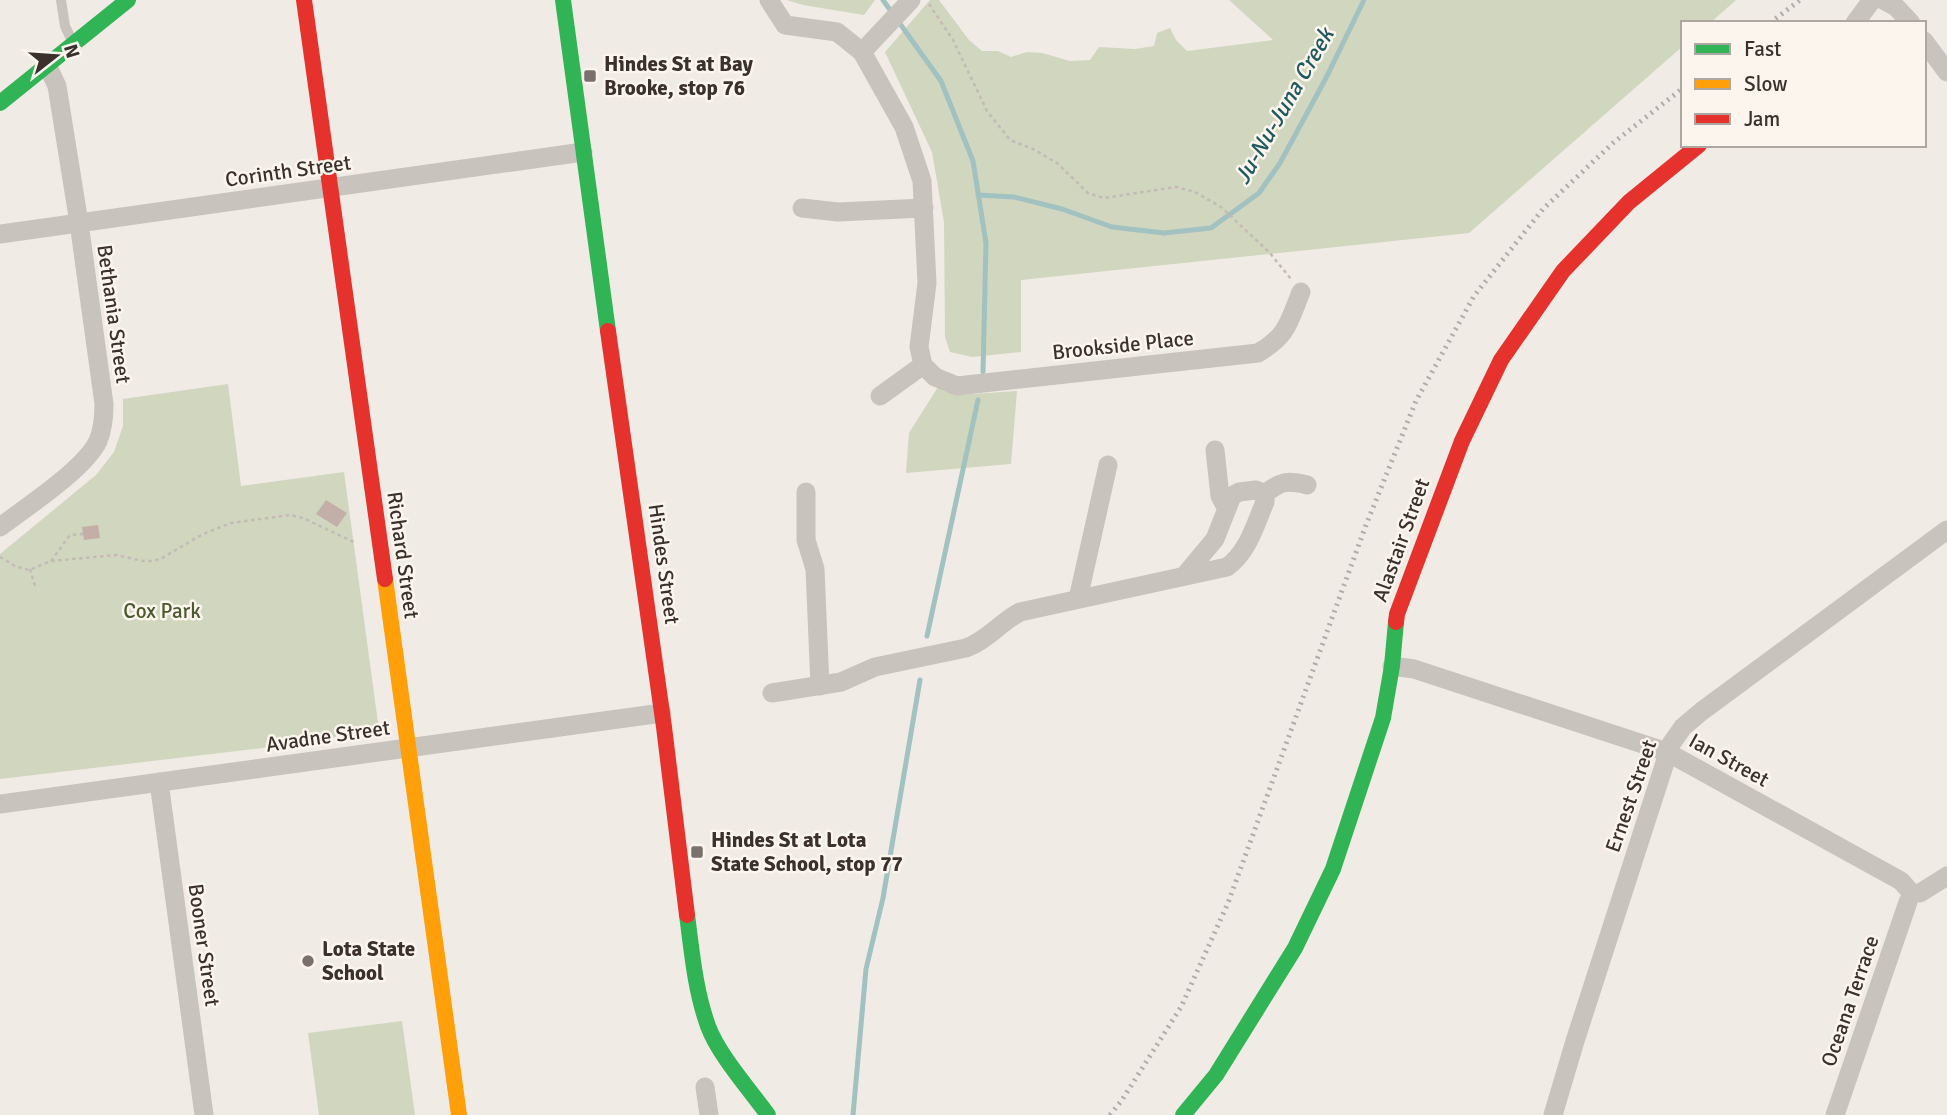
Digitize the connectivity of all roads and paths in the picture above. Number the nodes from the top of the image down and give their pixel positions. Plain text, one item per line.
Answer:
1 (61, 0) edge
2 (128, 0) edge
3 (304, 0) edge
4 (563, 0) edge
5 (769, 0) edge
6 (926, 0) edge
7 (1872, 0) edge
8 (1883, 0) edge
9 (908, 4) edge
10 (1856, 21) edge
11 (1909, 21) edge
12 (73, 44) junction
13 (1926, 44) edge
14 (862, 52) junction
15 (47, 65) junction
16 (1947, 72) edge
17 (0, 103) edge
18 (1697, 147) edge
19 (583, 152) junction
20 (331, 188) junction
21 (802, 208) dead end
22 (924, 208) junction
23 (79, 223) junction
24 (0, 234) edge
25 (1301, 292) joint
26 (923, 365) junction
27 (880, 396) dead end
28 (1214, 450) dead end
29 (1108, 465) dead end
30 (1307, 485) dead end
31 (806, 492) dead end
32 (1265, 494) junction
33 (1227, 509) junction
34 (0, 527) edge
35 (1947, 530) edge
36 (83, 534) dead end
37 (358, 544) dead end
38 (0, 557) edge
39 (51, 561) junction
40 (30, 569) junction
41 (1185, 575) junction
42 (34, 586) dead end
43 (1078, 599) junction
44 (1392, 666) junction
45 (820, 686) junction
46 (772, 694) dead end
47 (662, 713) junction
48 (408, 748) junction
49 (1667, 752) junction
50 (159, 782) junction
51 (0, 804) edge
52 (1947, 876) edge
53 (1912, 895) junction
54 (705, 1087) dead end
55 (204, 1115) edge
56 (459, 1115) edge
57 (709, 1115) edge
58 (768, 1115) edge
59 (1183, 1115) edge
60 (1553, 1115) edge
61 (1835, 1115) edge

1 - 12 lane
2 - 12 street
3 - 20 street, Richard Street
4 - 19 street, Hindes Street
5 - 14 street
6 - 25 path
7 - 10 street
8 - 11 street
9 - 14 street
12 - 15 street
13 - 16 street
14 - 22 street
15 - 17 street
15 - 23 street, Bethania Street
18 - 44 street, Alastair Street
19 - 20 street, Corinth Street
19 - 47 street, Hindes Street
20 - 23 street, Corinth Street
20 - 48 street, Richard Street
21 - 22 street
22 - 26 street
23 - 24 street, Corinth Street
23 - 34 street, Bethania Street
25 - 26 street, Brookside Place
26 - 27 street
28 - 33 street
29 - 43 street
30 - 32 street
31 - 45 street
32 - 33 street
32 - 41 street
33 - 41 street
35 - 49 street, Ernest Street
36 - 39 path
37 - 39 path
38 - 40 path
39 - 40 path
40 - 42 path
41 - 43 street
43 - 45 street
44 - 49 street, Ian Street
44 - 59 street, Alastair Street
45 - 46 street
47 - 48 street, Avadne Street
47 - 58 street, Hindes Street
48 - 50 street, Avadne Street
48 - 56 street, Richard Street
49 - 53 street, Ian Street
49 - 60 street, Ernest Street
50 - 51 street, Avadne Street
50 - 55 street, Booner Street
52 - 53 street
53 - 61 street, Oceana Terrace
54 - 57 street

